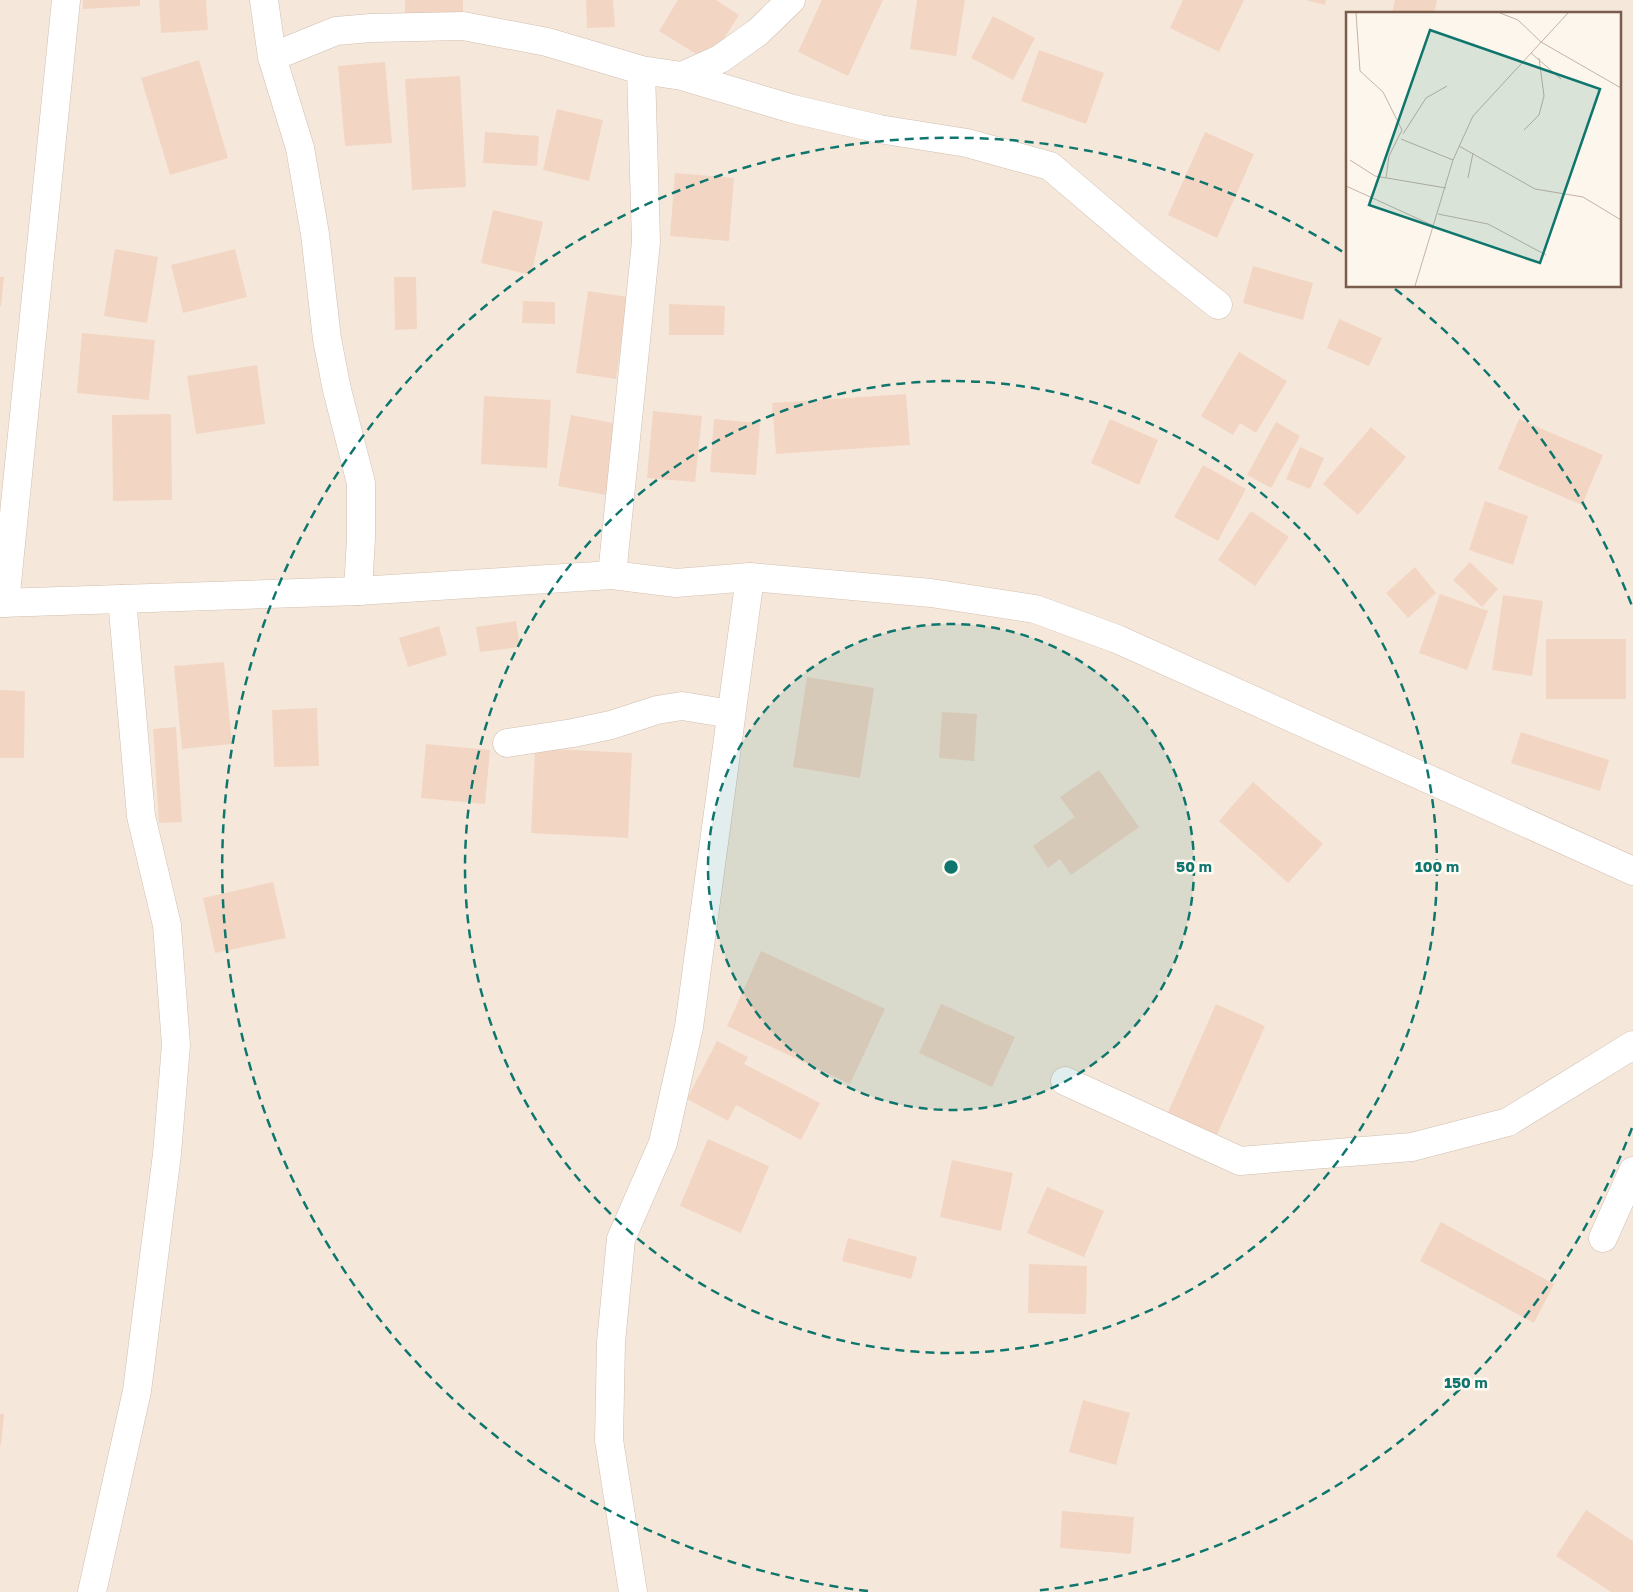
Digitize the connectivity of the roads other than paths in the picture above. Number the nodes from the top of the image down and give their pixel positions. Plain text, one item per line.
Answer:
1 (66, 0) edge
2 (264, 0) edge
3 (791, 0) edge
4 (272, 57) junction
5 (641, 70) junction
6 (682, 76) junction
7 (1218, 305) dead end
8 (612, 575) junction
9 (750, 577) junction
10 (358, 591) junction
11 (122, 599) junction
12 (2, 603) edge
13 (731, 714) junction
14 (507, 743) dead end
15 (1633, 871) edge
16 (1633, 1045) edge
17 (1065, 1081) dead end
18 (1633, 1171) edge
19 (1603, 1238) dead end
20 (92, 1592) edge
21 (633, 1592) edge

1 - 12 street
2 - 4 street
3 - 6 street
4 - 5 street
4 - 10 street
5 - 6 street
5 - 8 street
6 - 7 street
8 - 9 street
8 - 10 street
9 - 13 street
9 - 15 street
10 - 11 street
11 - 12 street
11 - 20 street
13 - 14 street
13 - 21 street
16 - 17 street
18 - 19 street

